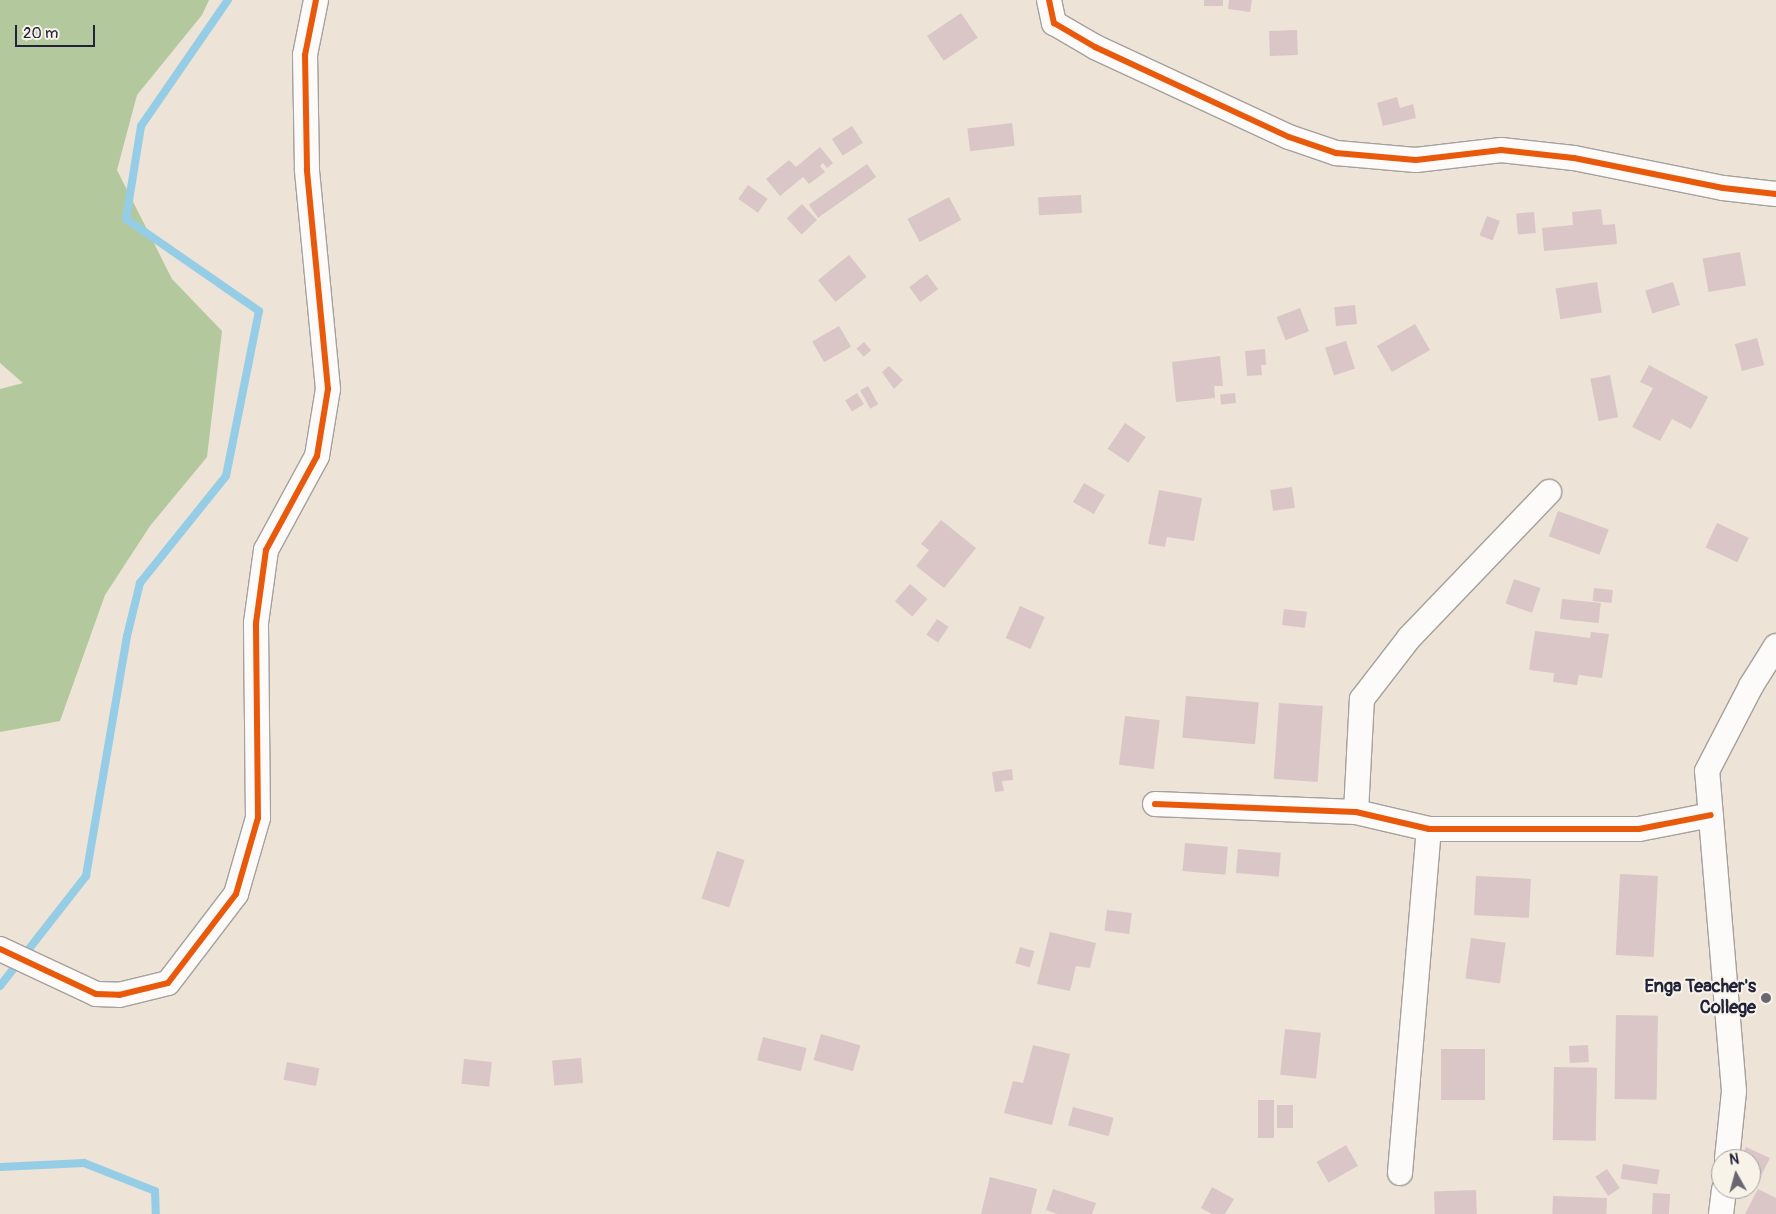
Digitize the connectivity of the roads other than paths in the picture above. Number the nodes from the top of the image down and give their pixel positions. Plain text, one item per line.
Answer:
1 (316, 0) edge
2 (1048, 0) edge
3 (1776, 194) edge
4 (1549, 492) dead end
5 (1776, 646) edge
6 (1155, 804) dead end
7 (1356, 812) junction
8 (1710, 815) junction
9 (1429, 829) junction
10 (0, 949) edge
11 (1728, 1149) edge
12 (1400, 1173) dead end
13 (1723, 1199) edge
14 (1722, 1214) edge

1 - 10 street
2 - 3 street
4 - 7 street
5 - 8 street
6 - 7 street
7 - 9 street
8 - 9 street
8 - 11 street
9 - 12 street
13 - 14 street

